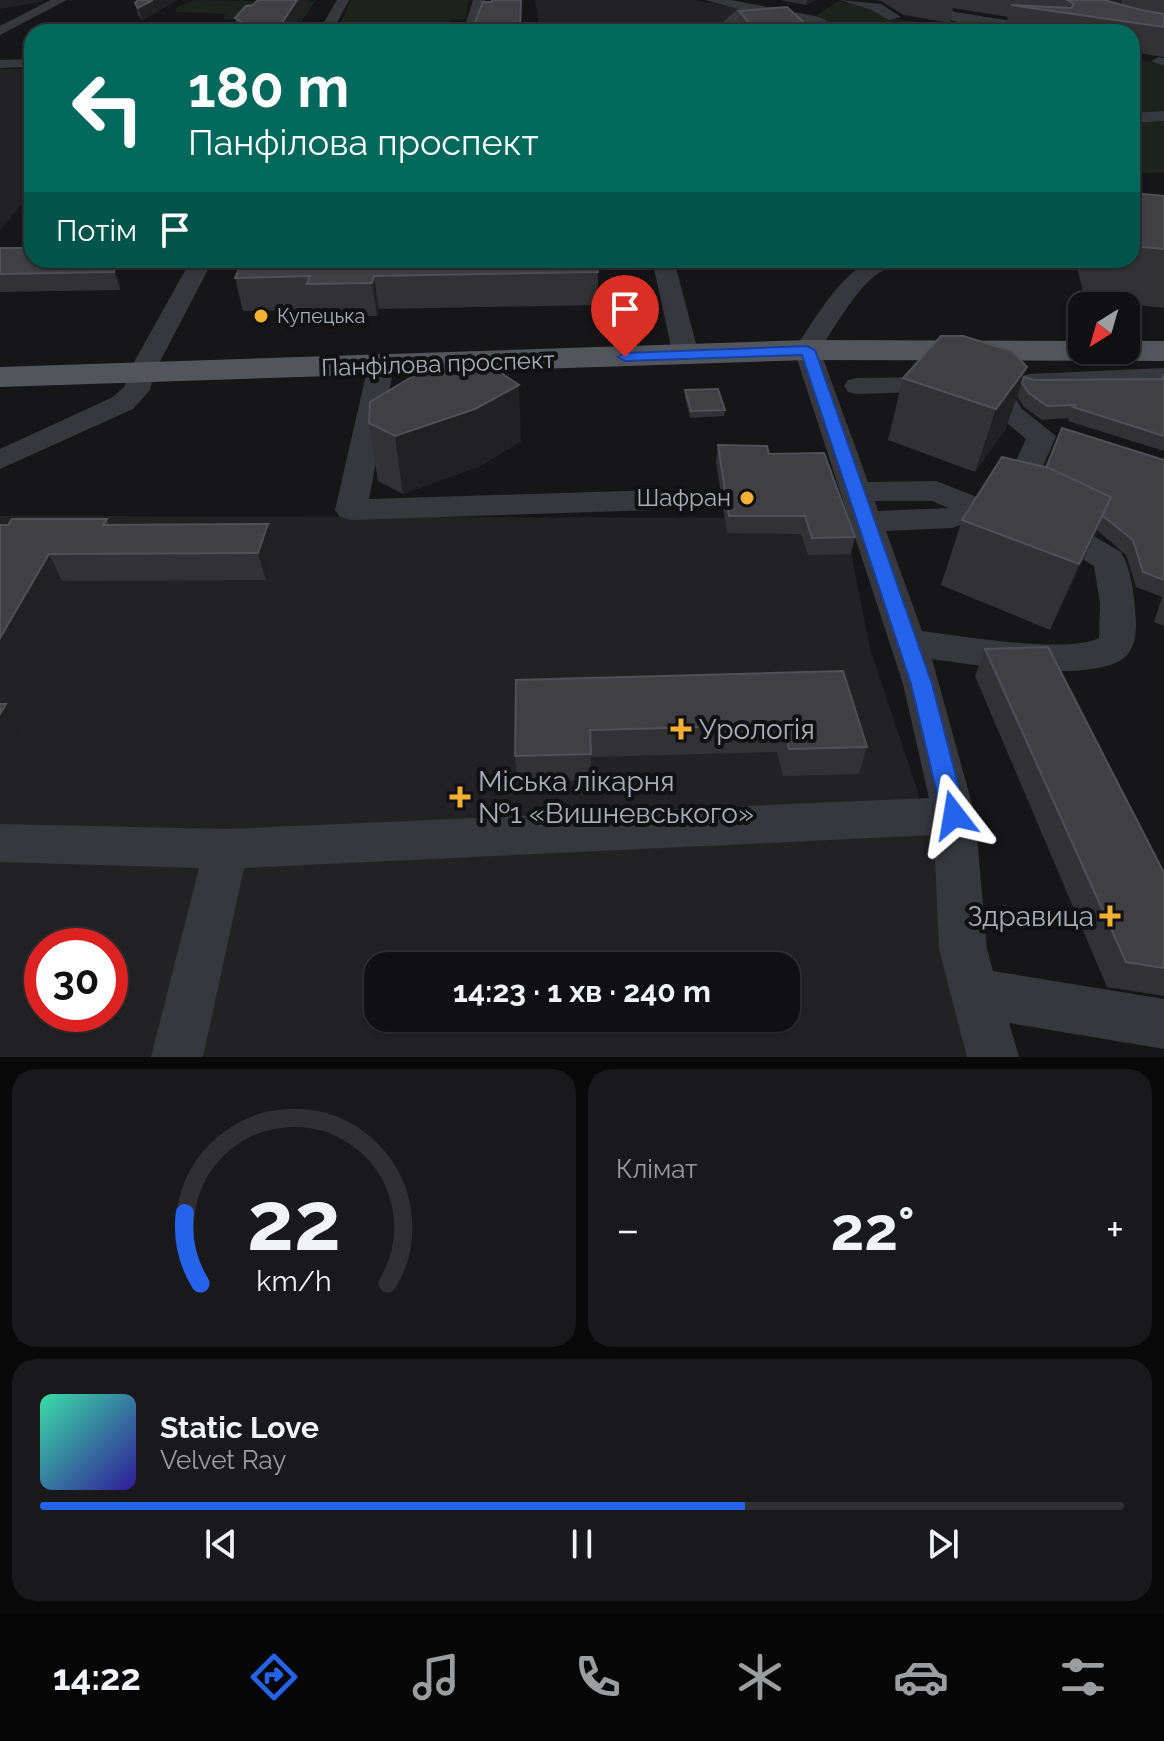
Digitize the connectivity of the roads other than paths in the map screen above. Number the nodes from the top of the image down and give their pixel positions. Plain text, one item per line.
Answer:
1 (61, 0) edge
2 (343, 0) edge
3 (479, 0) edge
4 (711, 0) edge
5 (837, 0) edge
6 (910, 0) edge
7 (740, 3) edge
8 (894, 17) dead end
9 (1050, 21) edge
10 (330, 24) edge
11 (472, 24) edge
12 (726, 24) edge
13 (821, 24) edge
14 (0, 31) edge
15 (1147, 47) edge
16 (1162, 57) edge
17 (24, 63) edge
18 (0, 64) edge
19 (1164, 116) edge
20 (1140, 118) edge
21 (198, 268) edge
22 (665, 268) edge
23 (871, 268) edge
24 (807, 350) junction
25 (1164, 351) edge
26 (686, 355) junction
27 (381, 366) junction
28 (141, 373) junction
29 (1008, 373) junction
30 (1164, 376) edge
31 (0, 377) edge
32 (857, 386) dead end
33 (0, 460) edge
34 (655, 500) dead end
35 (861, 507) junction
36 (994, 510) junction
37 (908, 643) junction
38 (954, 815) junction
39 (0, 843) edge
40 (226, 849) junction
41 (976, 993) junction
42 (1164, 1024) edge
43 (177, 1057) edge
44 (993, 1057) edge

1 - 14 street
2 - 10 street
3 - 11 street
4 - 7 street
5 - 8 street
6 - 9 street
7 - 12 street
7 - 13 street
15 - 16 street
17 - 18 street
19 - 20 street
21 - 28 street
22 - 26 street
23 - 24 street
24 - 26 main road, Панфілова проспект
24 - 29 main road, Панфілова проспект
24 - 35 street
25 - 29 main road, Панфілова проспект
26 - 27 main road, Панфілова проспект
27 - 28 main road, Панфілова проспект
27 - 34 street
28 - 31 main road, Панфілова проспект
28 - 33 street
29 - 30 street
29 - 32 street
29 - 36 street
35 - 36 street
35 - 37 street
36 - 37 street
37 - 38 street
38 - 40 street
38 - 41 street
39 - 40 street
40 - 43 street
41 - 42 street
41 - 44 street

